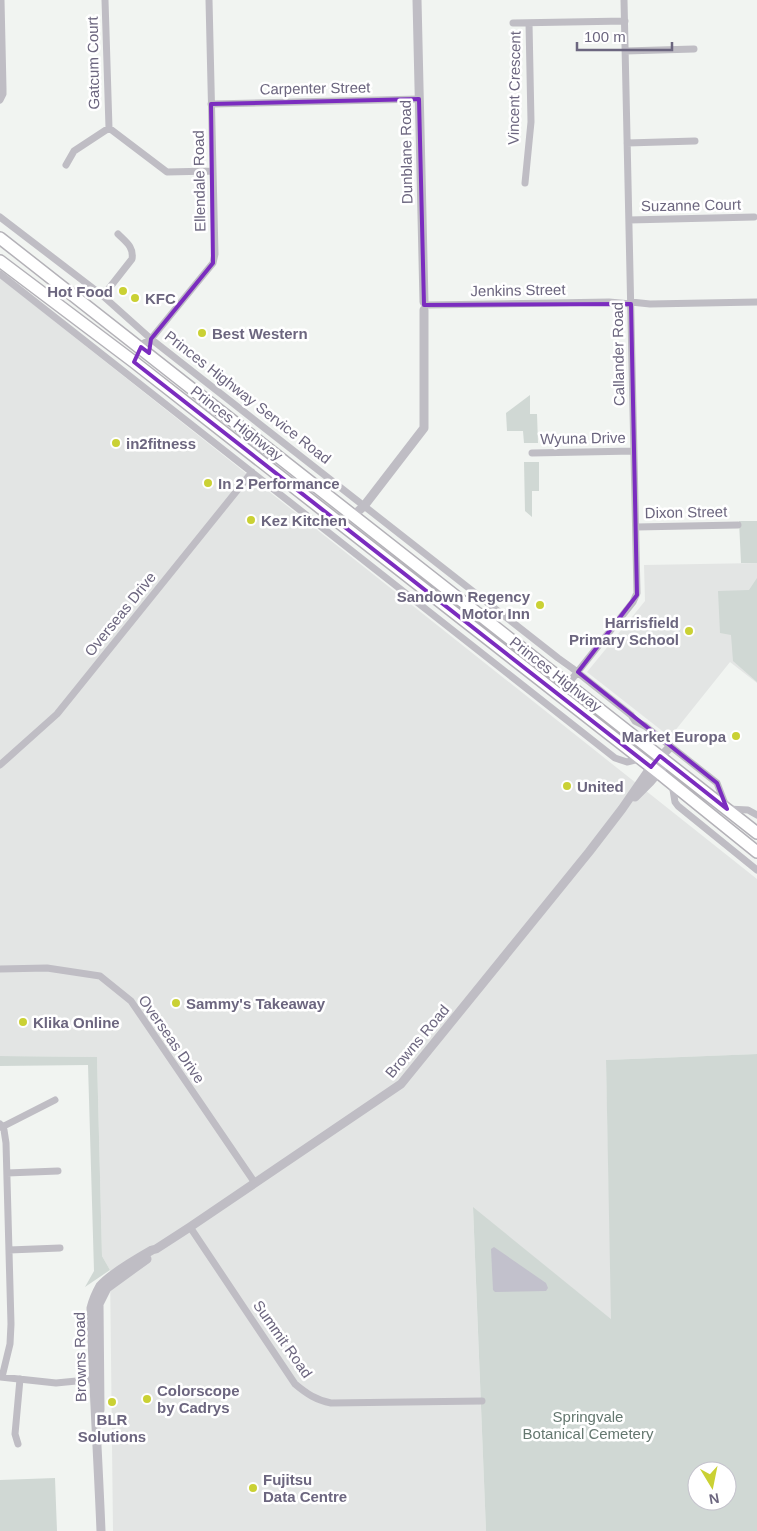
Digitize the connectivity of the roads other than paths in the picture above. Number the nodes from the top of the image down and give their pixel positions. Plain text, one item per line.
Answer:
1 (1, 0) edge
2 (106, 0) edge
3 (209, 0) edge
4 (417, 0) edge
5 (624, 0) edge
6 (625, 21) junction
7 (512, 23) dead end
8 (529, 23) junction
9 (694, 50) dead end
10 (625, 51) junction
11 (419, 99) junction
12 (0, 100) edge
13 (211, 104) junction
14 (108, 128) junction
15 (696, 141) dead end
16 (627, 143) junction
17 (66, 165) dead end
18 (212, 171) junction
19 (525, 183) dead end
20 (754, 217) dead end
21 (0, 218) edge
22 (629, 220) junction
23 (118, 234) dead end
24 (0, 238) edge
25 (0, 261) edge
26 (0, 274) edge
27 (103, 296) junction
28 (757, 302) edge
29 (631, 303) junction
30 (425, 306) junction
31 (151, 339) junction
32 (141, 347) junction
33 (152, 356) junction
34 (134, 362) junction
35 (634, 451) junction
36 (532, 453) dead end
37 (252, 472) junction
38 (364, 506) junction
39 (354, 515) junction
40 (366, 524) junction
41 (738, 525) dead end
42 (636, 527) junction
43 (422, 589) junction
44 (578, 672) junction
45 (568, 684) junction
46 (670, 747) junction
47 (639, 759) junction
48 (663, 759) junction
49 (0, 766) edge
50 (655, 770) junction
51 (672, 784) junction
52 (727, 809) junction
53 (757, 815) edge
54 (757, 833) edge
55 (755, 848) edge
56 (757, 870) edge
57 (0, 969) edge
58 (55, 1100) dead end
59 (1, 1126) edge
60 (58, 1171) dead end
61 (6, 1173) junction
62 (254, 1183) junction
63 (190, 1227) junction
64 (60, 1248) dead end
65 (9, 1250) junction
66 (1, 1377) edge
67 (20, 1379) junction
68 (97, 1382) junction
69 (482, 1401) dead end
70 (18, 1444) dead end
71 (101, 1531) edge

1 - 12 street
2 - 14 street, Gatcum Court
3 - 13 street, Ellendale Road
4 - 11 street, Dunblane Road
5 - 6 street, Callander Road
6 - 8 street, Vincent Crescent
6 - 10 street, Callander Road
7 - 8 street, Vincent Crescent
8 - 19 street, Vincent Crescent
9 - 10 street
10 - 16 street, Callander Road
11 - 13 street, Carpenter Street
11 - 30 street, Dunblane Road
13 - 18 street, Ellendale Road
14 - 17 street
14 - 18 street, Gatcum Court
15 - 16 street
16 - 22 street, Callander Road
18 - 31 street, Ellendale Road
20 - 22 street, Suzanne Court
21 - 27 street, Princes Highway Service Road
22 - 29 street, Callander Road
23 - 27 street
24 - 32 highway, Princes Highway
25 - 34 highway, Princes Highway
26 - 37 street
27 - 31 street, Princes Highway Service Road
28 - 29 street, Jenkins Street
29 - 30 street, Jenkins Street
29 - 35 street, Callander Road
30 - 38 street, Dunblane Road
31 - 32 street, Ellendale Road
31 - 33 street
31 - 38 street, Princes Highway Service Road
32 - 33 highway, Princes Highway
32 - 34 highway
33 - 39 highway, Princes Highway
34 - 43 highway, Princes Highway
35 - 36 street, Wyuna Drive
35 - 42 street, Callander Road
37 - 47 street
37 - 49 street, Overseas Drive
38 - 39 street, Dunblane Road
38 - 40 street
38 - 44 street, Princes Highway Service Road
39 - 40 highway, Princes Highway
39 - 43 highway
40 - 45 highway, Princes Highway
41 - 42 street, Dixon Street
42 - 44 street, Callander Road
43 - 47 highway, Princes Highway
44 - 45 street, Callander Road
44 - 46 street, Princes Highway Service Road
45 - 48 highway, Princes Highway
46 - 48 street, Browns Road
46 - 52 street, Princes Highway Service Road
47 - 50 highway, Princes Highway
48 - 50 street, Browns Road
48 - 52 highway, Princes Highway
50 - 51 highway, Princes Highway
50 - 62 street, Browns Road
51 - 55 highway, Princes Highway
51 - 56 street
52 - 53 street
52 - 54 highway, Princes Highway
57 - 62 street, Overseas Drive
58 - 59 street
59 - 61 street
60 - 61 street
61 - 65 street
62 - 63 street, Browns Road
63 - 68 street, Browns Road
63 - 69 street, Summit Road
64 - 65 street
65 - 66 street
66 - 67 street
67 - 68 street
67 - 70 street
68 - 71 street, Browns Road

